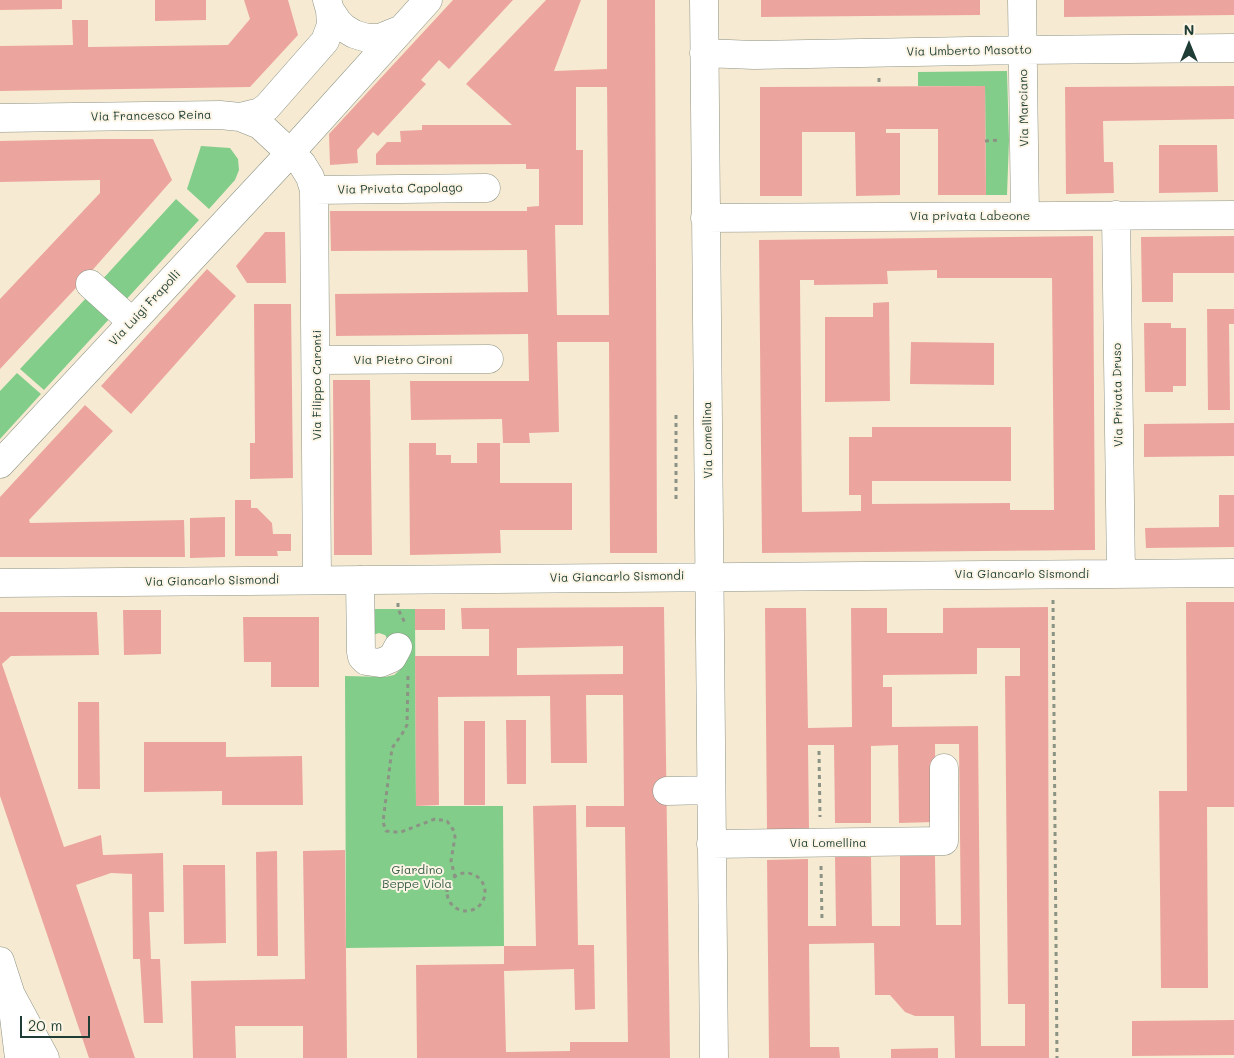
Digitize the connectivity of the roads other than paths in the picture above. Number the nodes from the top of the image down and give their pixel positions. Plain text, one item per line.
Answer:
1 (428, 0) edge
2 (685, 0) edge
3 (704, 0) edge
4 (1022, 0) edge
5 (328, 5) edge
6 (402, 29) junction
7 (704, 44) junction
8 (1234, 48) edge
9 (1023, 50) junction
10 (240, 117) junction
11 (0, 118) edge
12 (290, 152) junction
13 (486, 188) dead end
14 (314, 190) junction
15 (1234, 214) edge
16 (1116, 215) junction
17 (1025, 216) junction
18 (706, 218) junction
19 (90, 284) dead end
20 (132, 322) junction
21 (489, 359) dead end
22 (317, 360) junction
23 (0, 464) edge
24 (1234, 573) edge
25 (1121, 574) junction
26 (709, 576) junction
27 (317, 580) junction
28 (360, 580) junction
29 (0, 583) edge
30 (404, 648) road end
31 (944, 768) dead end
32 (711, 790) junction
33 (667, 791) dead end
34 (711, 844) junction
35 (0, 961) edge
36 (11, 995) junction
37 (19, 1058) edge
38 (45, 1058) edge
39 (714, 1058) edge

1 - 6 street, Via Luigi Frapolli
2 - 7 street
3 - 7 street, Via Lomellina
4 - 9 street, Via Marciano
5 - 6 street
5 - 10 street
6 - 12 street, Via Luigi Frapolli
7 - 9 street, Via Umberto Masotto
7 - 18 street, Via Lomellina
8 - 9 street, Via Umberto Masotto
9 - 17 street, Via Marciano
10 - 11 street, Via Francesco Reina
10 - 12 street, Via Francesco Reina
12 - 14 street
12 - 20 street, Via Luigi Frapolli
13 - 14 street, Via Privata Capolago
14 - 22 street, Via Filippo Caronti
15 - 16 street, Via privata Labeone
16 - 17 street, Via privata Labeone
16 - 25 street, Via Privata Druso
17 - 18 street, Via privata Labeone
18 - 26 street, Via Lomellina
19 - 20 street
20 - 23 street, Via Luigi Frapolli
21 - 22 street, Via Pietro Cironi
22 - 27 street, Via Filippo Caronti
24 - 25 street, Via Giancarlo Sismondi
25 - 26 street, Via Giancarlo Sismondi
26 - 28 street, Via Giancarlo Sismondi
26 - 32 street, Via Lomellina
27 - 28 street, Via Giancarlo Sismondi
27 - 29 street, Via Giancarlo Sismondi
28 - 30 street
31 - 34 street, Via Lomellina
32 - 33 street
32 - 34 street, Via Lomellina
34 - 39 street, Via Lomellina
35 - 36 street
36 - 37 street
36 - 38 street

